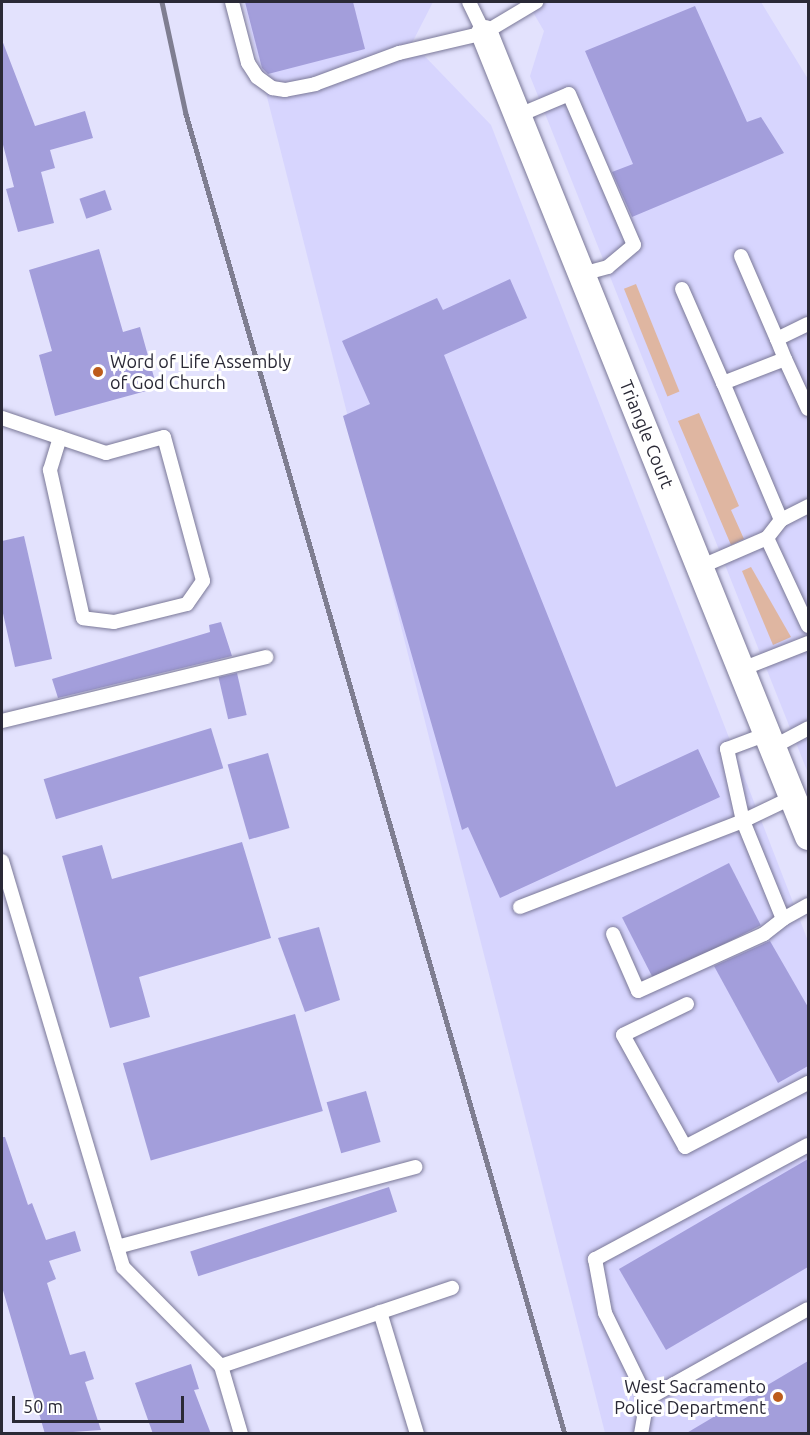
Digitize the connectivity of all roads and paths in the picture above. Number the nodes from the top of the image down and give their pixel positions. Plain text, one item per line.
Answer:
1 (232, 2) edge
2 (469, 2) edge
3 (536, 2) edge
4 (484, 33) junction
5 (517, 116) junction
6 (741, 256) dead end
7 (582, 274) junction
8 (682, 289) dead end
9 (808, 324) edge
10 (777, 339) junction
11 (785, 359) junction
12 (723, 383) junction
13 (808, 409) edge
14 (2, 418) edge
15 (60, 438) junction
16 (808, 506) edge
17 (781, 520) junction
18 (767, 538) junction
19 (700, 567) junction
20 (808, 626) edge
21 (808, 643) edge
22 (266, 657) dead end
23 (742, 669) junction
24 (2, 721) edge
25 (808, 728) edge
26 (770, 740) junction
27 (793, 797) junction
28 (743, 821) junction
29 (808, 836) edge
30 (2, 861) edge
31 (808, 905) edge
32 (520, 907) dead end
33 (783, 919) junction
34 (613, 934) dead end
35 (687, 1004) dead end
36 (808, 1083) edge
37 (808, 1145) edge
38 (415, 1167) dead end
39 (117, 1247) junction
40 (452, 1288) dead end
41 (808, 1309) edge
42 (380, 1312) junction
43 (221, 1366) junction
44 (647, 1399) junction
45 (241, 1434) edge
46 (417, 1434) edge
47 (641, 1434) edge

1 - 4 lane
2 - 4 lane
3 - 4 lane
4 - 5 street, Triangle Court
5 - 7 street, Triangle Court
5 - 7 lane
6 - 10 lane
7 - 19 street, Triangle Court
8 - 12 lane
9 - 10 lane
10 - 11 lane
11 - 12 lane
11 - 13 lane
12 - 17 lane
14 - 15 lane
15 - 15 lane
16 - 17 lane
17 - 18 lane
18 - 19 lane
18 - 20 lane
19 - 23 street, Triangle Court
21 - 23 lane
22 - 24 lane
23 - 26 street, Triangle Court
25 - 26 lane
26 - 27 street, Triangle Court
26 - 28 lane
27 - 28 lane
27 - 29 street, Triangle Court
28 - 32 lane
28 - 33 lane
30 - 39 lane
31 - 33 lane
33 - 34 lane
35 - 36 lane
37 - 44 lane
38 - 39 lane
39 - 43 lane
40 - 42 lane
41 - 44 lane
42 - 43 lane
42 - 46 lane
43 - 45 lane
44 - 47 lane

